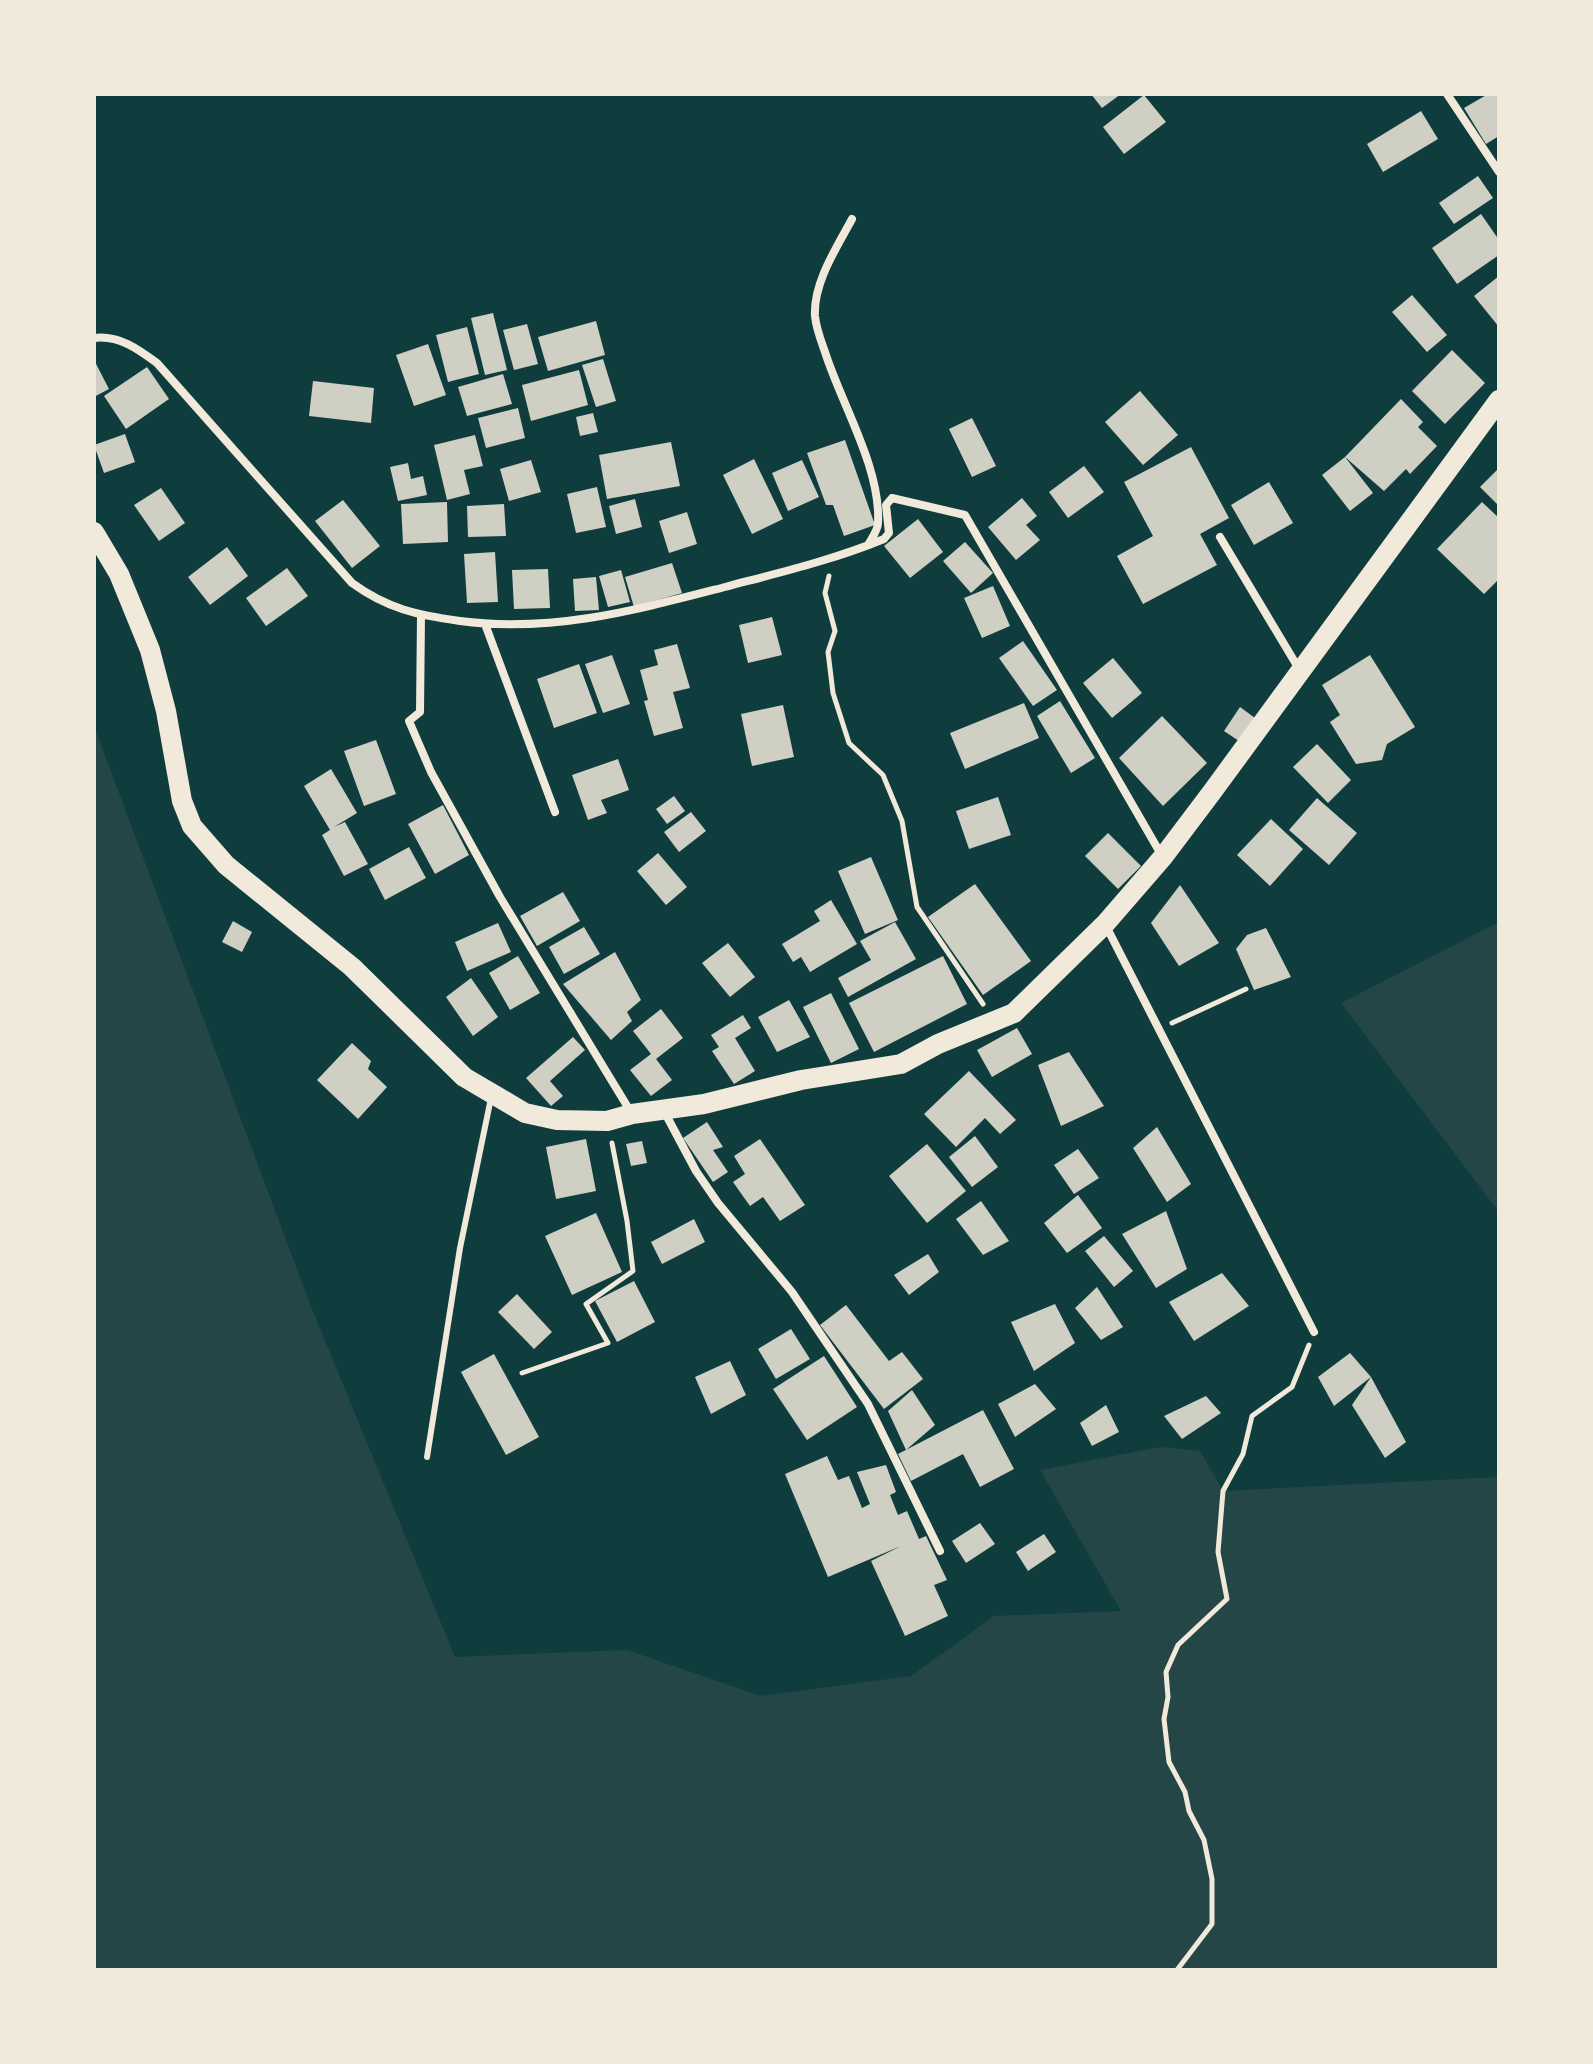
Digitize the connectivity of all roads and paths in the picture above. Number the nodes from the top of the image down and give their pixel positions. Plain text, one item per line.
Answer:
1 (1447, 94) edge
2 (1499, 172) edge
3 (852, 219) dead end
4 (94, 338) edge
5 (1499, 400) edge
6 (94, 532) edge
7 (1220, 537) dead end
8 (867, 546) junction
9 (834, 556) junction
10 (421, 616) junction
11 (485, 624) junction
12 (1302, 673) junction
13 (555, 812) dead end
14 (1163, 857) junction
15 (1105, 924) junction
16 (1246, 989) dead end
17 (994, 1021) junction
18 (1160, 1029) junction
19 (492, 1095) junction
20 (664, 1109) junction
21 (632, 1114) junction
22 (607, 1121) junction
23 (1314, 1332) joint
24 (522, 1373) dead end
25 (427, 1457) dead end
26 (940, 1551) dead end
27 (1177, 1970) edge

1 - 2 street
3 - 8 street
4 - 10 street
5 - 12 main road
6 - 19 main road
7 - 12 street
8 - 9 street
8 - 14 street
9 - 11 street
9 - 17 path
10 - 11 street
10 - 21 street
11 - 13 street
12 - 14 main road
14 - 15 main road
15 - 17 main road
15 - 18 street
16 - 18 path
17 - 20 main road
18 - 23 street
19 - 22 main road
19 - 25 lane
20 - 21 main road
20 - 26 street
21 - 22 main road
22 - 24 path
23 - 27 path

